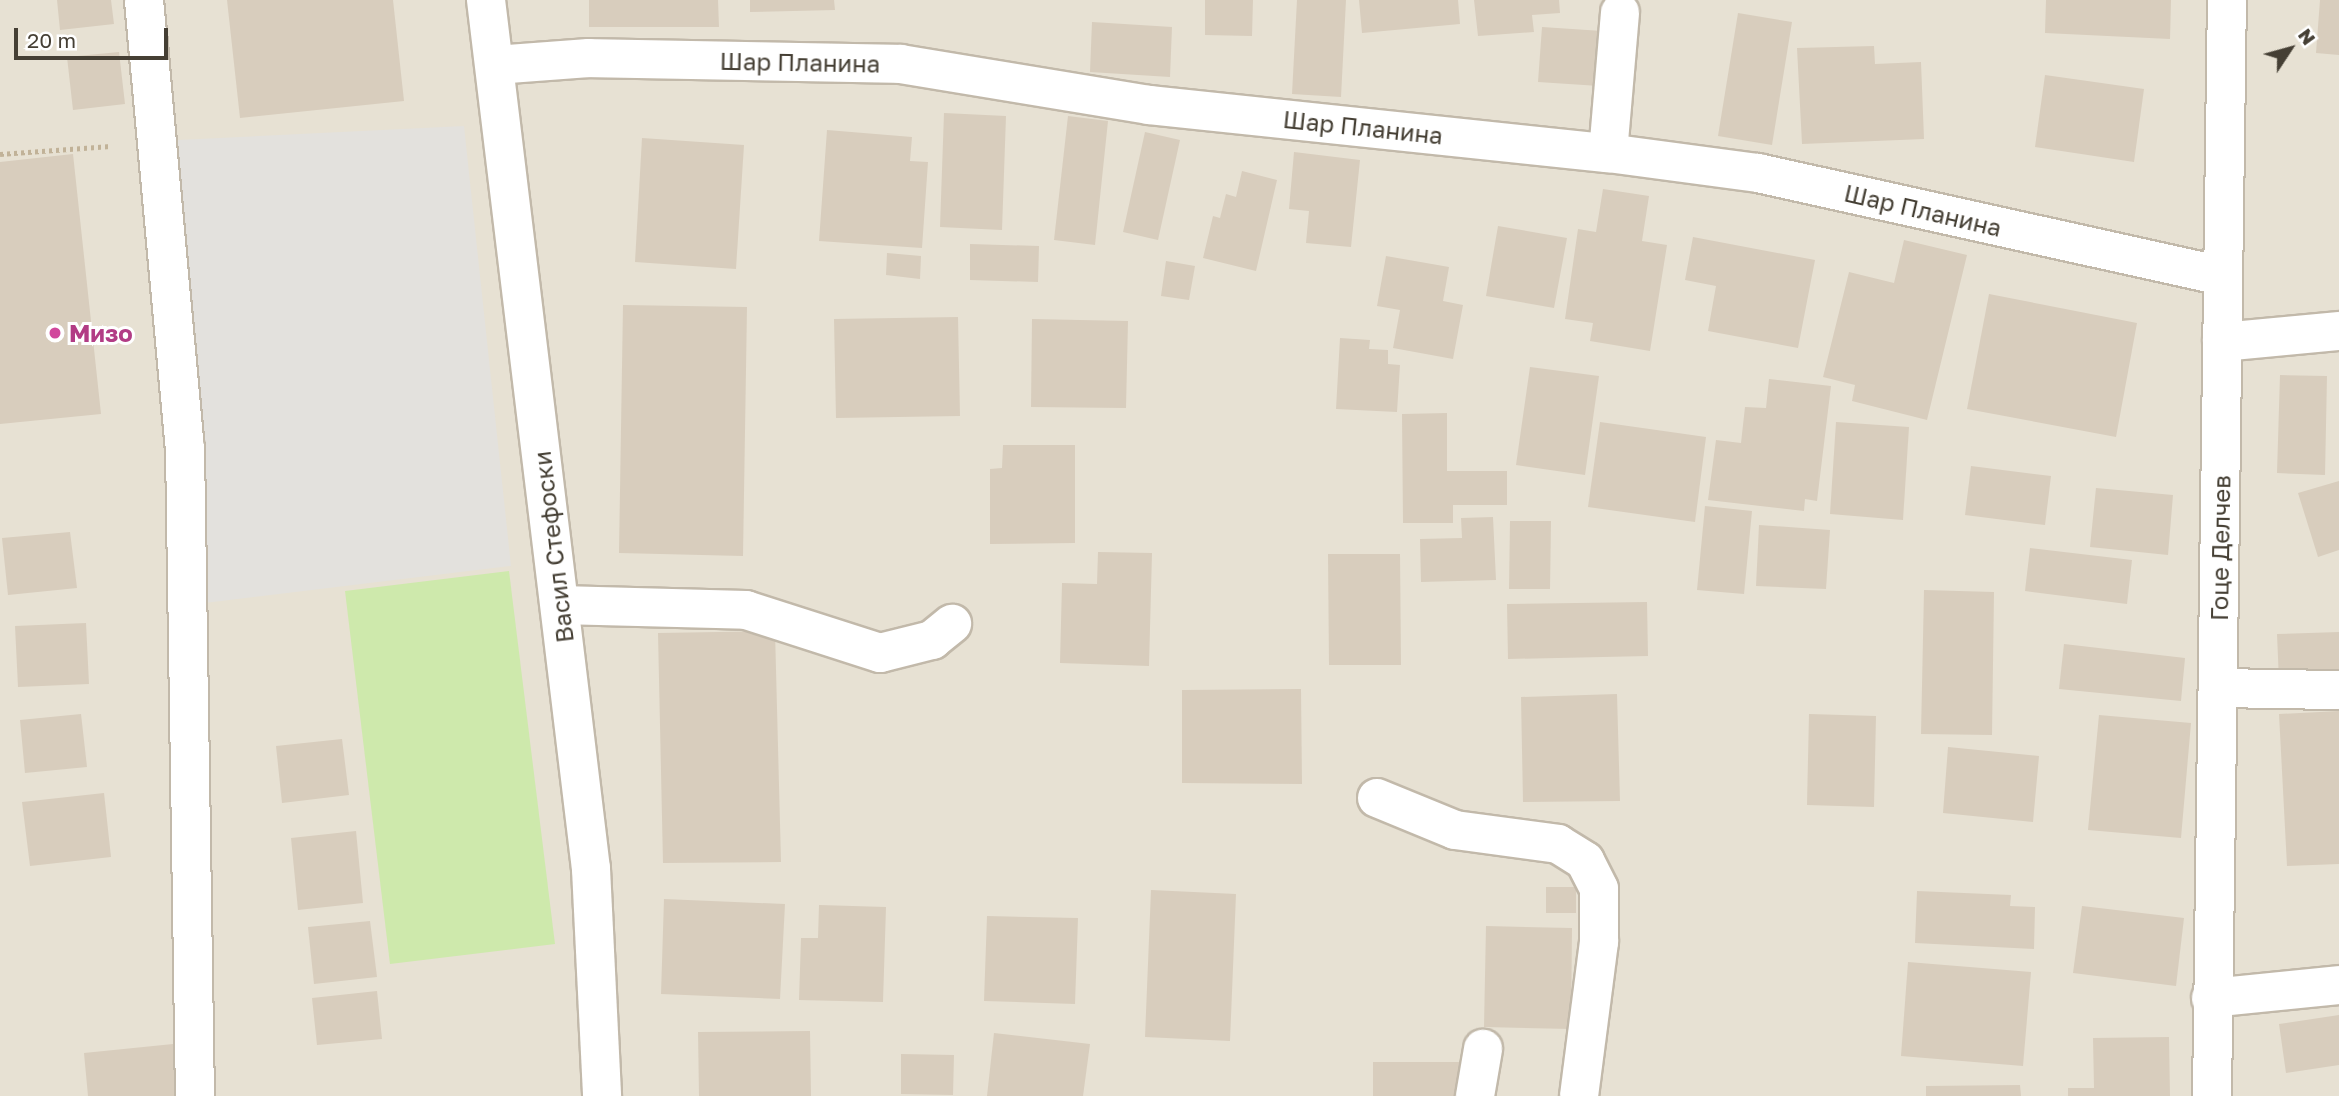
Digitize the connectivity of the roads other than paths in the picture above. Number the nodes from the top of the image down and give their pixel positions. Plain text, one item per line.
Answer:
1 (144, 0) edge
2 (486, 0) edge
3 (2227, 0) edge
4 (1620, 13) dead end
5 (495, 65) junction
6 (1608, 153) junction
7 (2222, 276) junction
8 (2339, 331) edge
9 (2222, 342) junction
10 (560, 605) junction
11 (951, 624) dead end
12 (2219, 688) junction
13 (2339, 690) edge
14 (1377, 798) dead end
15 (2339, 985) edge
16 (2211, 998) junction
17 (1483, 1049) dead end
18 (195, 1096) edge
19 (602, 1096) edge
20 (1475, 1096) edge
21 (1579, 1096) edge
22 (2212, 1096) edge

1 - 18 street
2 - 5 street, Васил Стефоски
3 - 7 street, Гоце Делчев
4 - 6 street
5 - 6 street, Шар Планина
5 - 10 street, Васил Стефоски
6 - 7 street, Шар Планина
7 - 9 street, Гоце Делчев
8 - 9 street
9 - 12 street, Гоце Делчев
10 - 11 street
10 - 19 street, Васил Стефоски
12 - 13 street
12 - 16 street, Гоце Делчев
14 - 21 street
15 - 16 street
16 - 22 street, Гоце Делчев
17 - 20 street

